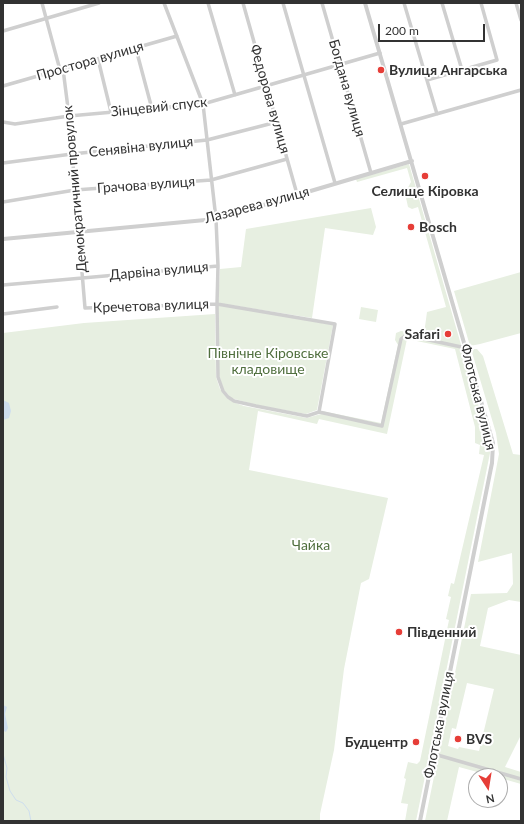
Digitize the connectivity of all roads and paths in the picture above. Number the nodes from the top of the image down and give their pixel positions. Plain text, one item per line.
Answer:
1 (42, 3) edge
2 (99, 3) edge
3 (164, 3) edge
4 (208, 3) edge
5 (243, 3) edge
6 (284, 3) edge
7 (322, 3) edge
8 (365, 3) edge
9 (404, 3) edge
10 (442, 3) edge
11 (481, 3) edge
12 (516, 3) edge
13 (46, 18) junction
14 (521, 20) edge
15 (3, 31) edge
16 (177, 36) junction
17 (136, 49) junction
18 (380, 53) junction
19 (98, 60) junction
20 (340, 64) junction
21 (61, 70) junction
22 (462, 70) junction
23 (304, 75) junction
24 (427, 80) junction
25 (3, 86) edge
26 (266, 86) junction
27 (521, 90) edge
28 (235, 95) junction
29 (203, 104) junction
30 (152, 109) junction
31 (111, 112) junction
32 (437, 114) junction
33 (70, 116) junction
34 (3, 122) edge
35 (277, 122) junction
36 (401, 124) junction
37 (207, 140) junction
38 (72, 154) junction
39 (287, 159) junction
40 (412, 161) junction
41 (3, 163) edge
42 (371, 173) junction
43 (212, 180) junction
44 (335, 183) junction
45 (75, 190) junction
46 (298, 194) junction
47 (3, 202) edge
48 (216, 218) junction
49 (79, 231) junction
50 (3, 239) edge
51 (218, 266) junction
52 (82, 278) junction
53 (3, 285) edge
54 (217, 304) junction
55 (57, 307) dead end
56 (85, 308) joint
57 (3, 314) edge
58 (466, 348) junction
59 (319, 412) junction
60 (434, 754) junction
61 (521, 779) edge
62 (420, 821) edge

1 - 13 street, Демократичний провулок
2 - 13 street
3 - 16 street
4 - 28 street
5 - 26 street, Федорова вулиця
6 - 23 street
7 - 20 street, Богдана вулиця
8 - 18 street, Флотська вулиця
9 - 24 street
10 - 22 street
11 - 22 street
12 - 14 street
13 - 15 street
13 - 21 street, Демократичний провулок
16 - 17 street, Простора вулиця
16 - 29 street
17 - 19 street, Простора вулиця
17 - 30 street
18 - 20 street, Зінцевий спуск
18 - 36 street, Флотська вулиця
19 - 21 street, Простора вулиця
19 - 31 street
20 - 23 street, Зінцевий спуск
20 - 42 street, Богдана вулиця
21 - 25 street, Простора вулиця
21 - 33 street, Демократичний провулок
22 - 24 street
23 - 26 street, Зінцевий спуск
23 - 44 street
24 - 32 street
26 - 28 street, Зінцевий спуск
26 - 35 street, Федорова вулиця
27 - 32 street
28 - 29 street, Зінцевий спуск
29 - 30 street, Зінцевий спуск
29 - 37 street
30 - 31 street, Зінцевий спуск
31 - 33 street, Зінцевий спуск
32 - 36 street
33 - 34 street, Зінцевий спуск
33 - 38 street, Демократичний провулок
35 - 37 street, Сенявіна вулиця
35 - 39 street, Федорова вулиця
36 - 40 street, Флотська вулиця
37 - 38 street, Сенявіна вулиця
37 - 43 street
38 - 41 street, Сенявіна вулиця
38 - 45 street, Демократичний провулок
39 - 43 street, Грачова вулиця
39 - 46 street, Федорова вулиця
40 - 42 street, Лазарева вулиця
40 - 58 street, Флотська вулиця
42 - 44 street, Лазарева вулиця
43 - 45 street, Грачова вулиця
43 - 48 street
44 - 46 street, Лазарева вулиця
45 - 47 street, Грачова вулиця
45 - 49 street, Демократичний провулок
46 - 48 street, Лазарева вулиця
48 - 49 street, Лазарева вулиця
48 - 51 street
49 - 50 street, Лазарева вулиця
49 - 52 street, Демократичний провулок
51 - 52 street, Дарвіна вулиця
51 - 54 street
52 - 53 street, Дарвіна вулиця
52 - 56 street, Демократичний провулок
54 - 56 street, Кречетова вулиця
54 - 59 street
54 - 59 street, Кречетова вулиця
55 - 57 street
58 - 59 street
58 - 60 street, Флотська вулиця
60 - 61 street
60 - 62 street, Флотська вулиця

